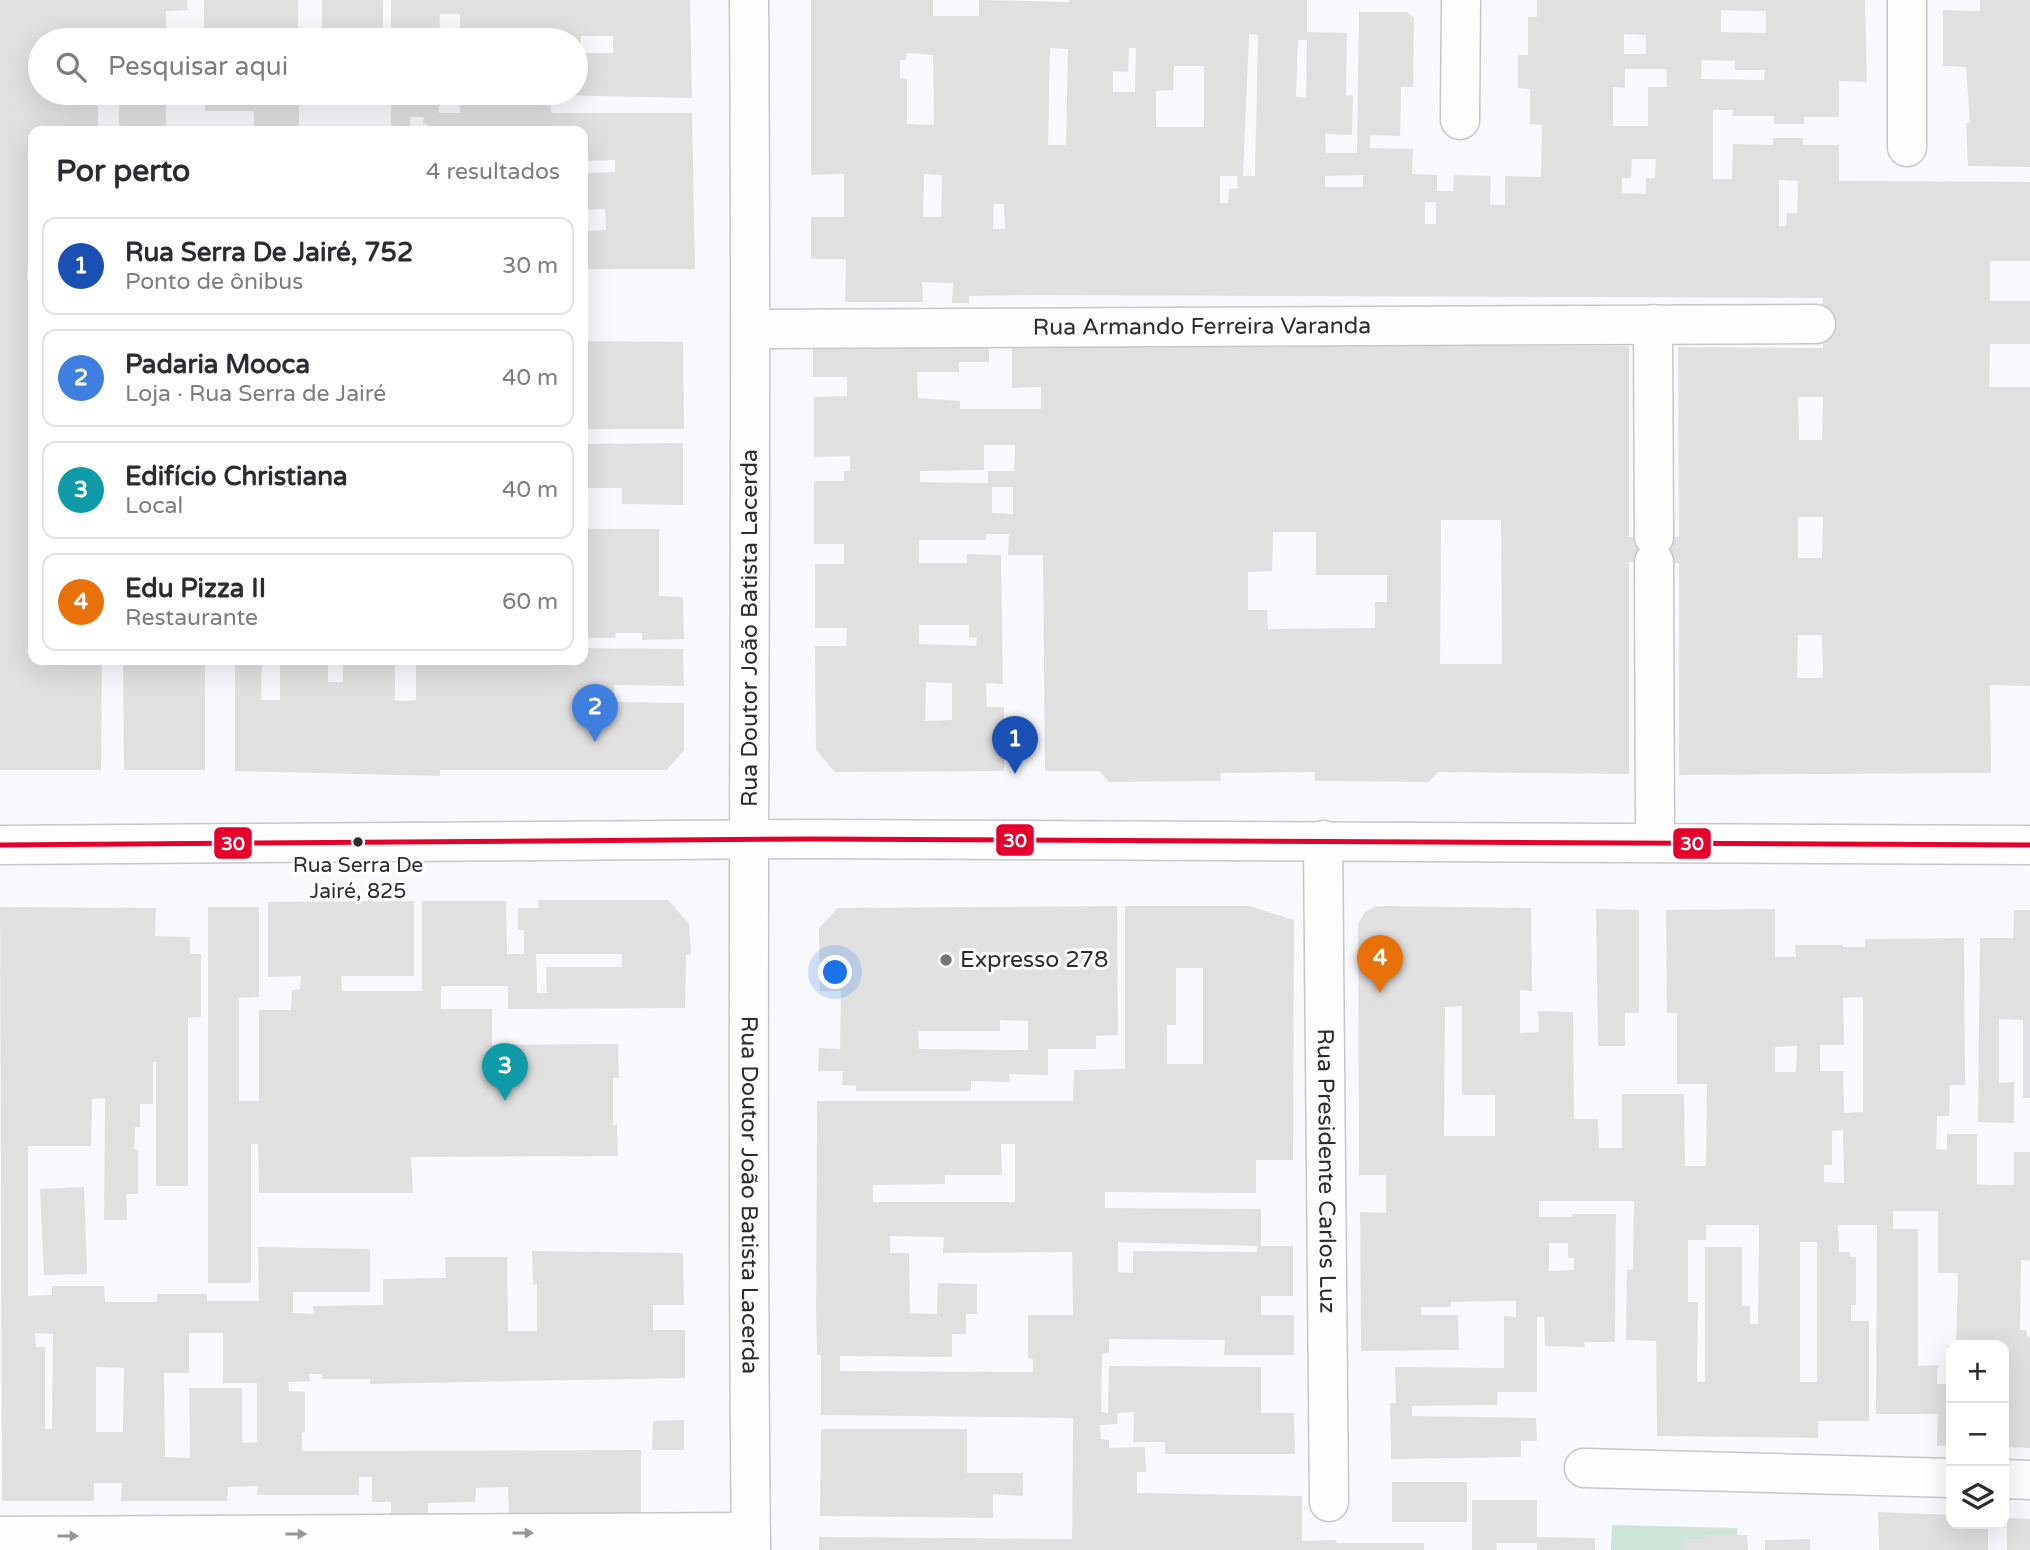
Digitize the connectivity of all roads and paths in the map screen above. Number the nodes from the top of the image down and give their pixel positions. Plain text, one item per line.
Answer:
1 (749, 0) edge
2 (1461, 0) edge
3 (1907, 0) edge
4 (1460, 120) dead end
5 (1907, 147) dead end
6 (1653, 324) junction
7 (1816, 324) dead end
8 (752, 329) junction
9 (750, 839) junction
10 (1323, 840) junction
11 (1655, 841) junction
12 (0, 845) edge
13 (2030, 845) edge
14 (1584, 1468) dead end
15 (1946, 1478) edge
16 (2009, 1479) edge
17 (2030, 1480) edge
18 (1329, 1502) dead end
19 (0, 1536) edge
20 (750, 1541) edge

1 - 8 street, Rua Doutor João Batista Lacerda
2 - 4 street
3 - 5 street
6 - 7 street, Rua Armando Ferreira Varanda
6 - 8 street, Rua Armando Ferreira Varanda
6 - 11 street
8 - 9 street, Rua Doutor João Batista Lacerda
9 - 10 street
9 - 12 street
9 - 20 street, Rua Doutor João Batista Lacerda
10 - 11 street
10 - 18 street, Rua Presidente Carlos Luz
11 - 13 street
14 - 15 street
16 - 17 street
19 -> 20 street

